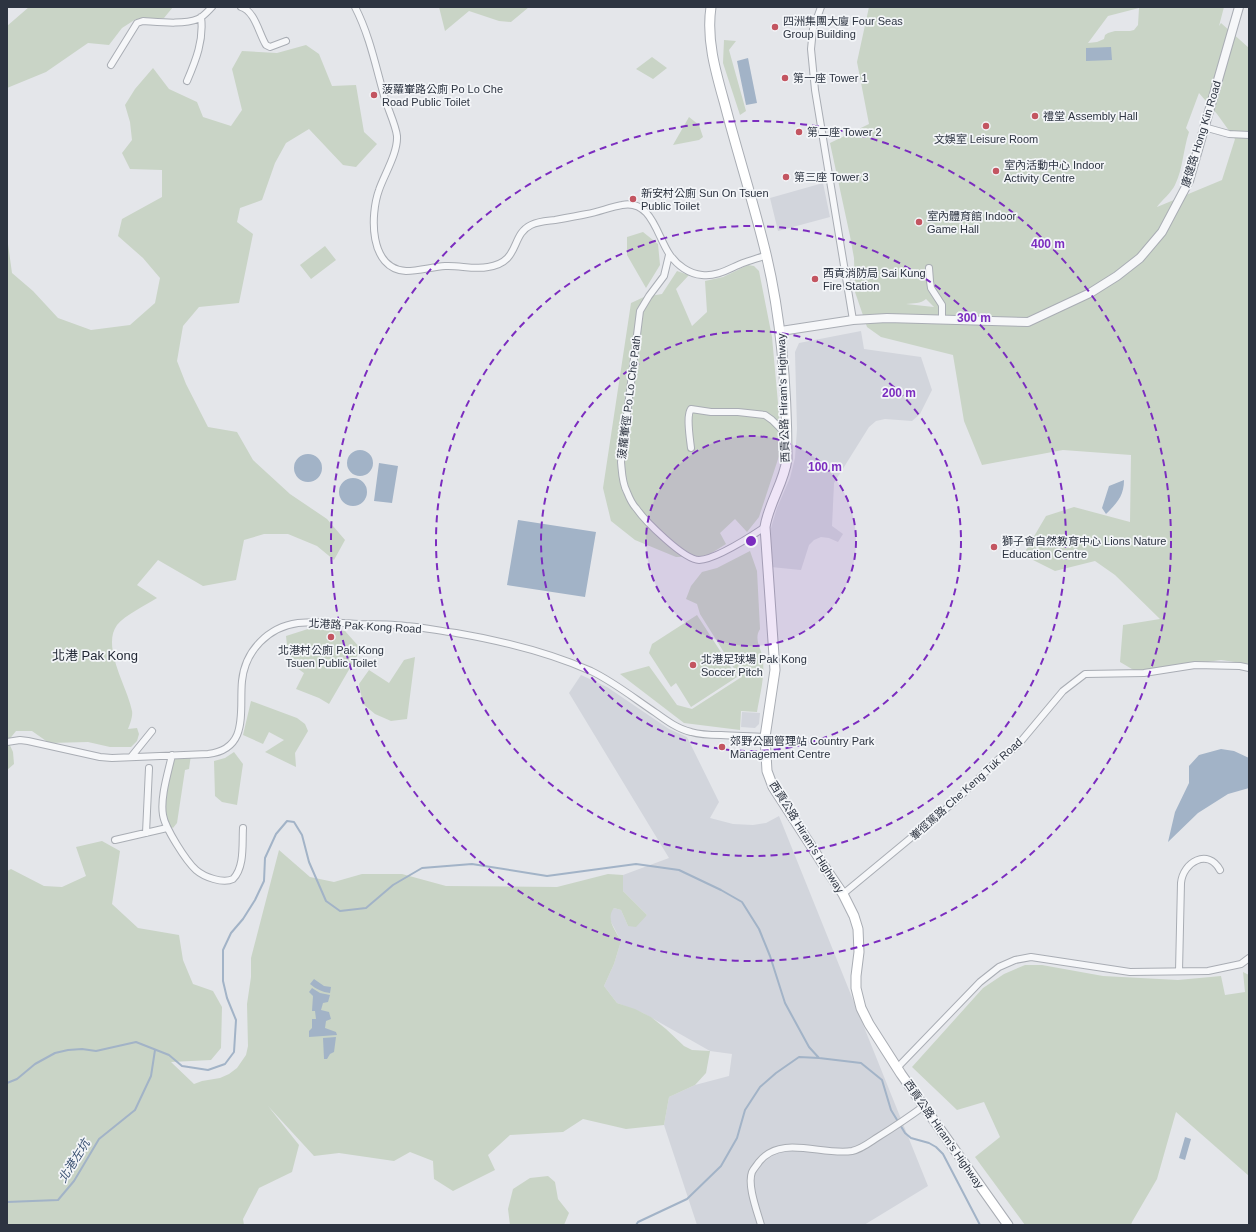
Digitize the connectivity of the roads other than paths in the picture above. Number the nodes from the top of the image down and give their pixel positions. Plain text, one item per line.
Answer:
1 (212, 7) edge
2 (241, 7) edge
3 (355, 7) edge
4 (711, 7) edge
5 (821, 7) edge
6 (1239, 7) edge
7 (201, 17) junction
8 (286, 41) dead end
9 (110, 65) dead end
10 (187, 81) dead end
11 (1204, 127) junction
12 (1249, 135) edge
13 (669, 254) junction
14 (767, 255) junction
15 (930, 268) dead end
16 (854, 320) junction
17 (942, 320) junction
18 (781, 331) junction
19 (786, 434) junction
20 (691, 448) dead end
21 (765, 527) junction
22 (1249, 668) edge
23 (152, 731) dead end
24 (765, 737) junction
25 (7, 742) edge
26 (172, 755) junction
27 (131, 757) junction
28 (149, 768) dead end
29 (167, 828) junction
30 (243, 828) dead end
31 (146, 833) junction
32 (116, 840) dead end
33 (1220, 870) dead end
34 (843, 894) junction
35 (1249, 958) edge
36 (1179, 971) junction
37 (897, 1068) junction
38 (924, 1106) junction
39 (761, 1225) edge
40 (1008, 1225) edge

1 - 7 street
2 - 8 street
3 - 13 street
4 - 14 main road, 西貢公路 Hiram's Highway
5 - 16 street
6 - 11 street, 康健路 Hong Kin Road
7 - 9 street
7 - 10 street
11 - 12 street
11 - 17 street, 康健路 Hong Kin Road
13 - 14 street
13 - 21 street, 菠蘿輋徑 Po Lo Che Path
14 - 18 main road, 西貢公路 Hiram's Highway
15 - 17 street
16 - 17 street, 康健路 Hong Kin Road
16 - 18 street, 康健路 Hong Kin Road
18 - 19 main road, 西貢公路 Hiram's Highway
19 - 20 street
19 - 21 main road, 西貢公路 Hiram's Highway
21 - 24 main road, 西貢公路 Hiram's Highway
22 - 34 street, 輋徑篤路 Che Keng Tuk Road
23 - 27 street
24 - 26 street, 北港路 Pak Kong Road
24 - 34 main road, 西貢公路 Hiram's Highway
25 - 27 street, 北港路 Pak Kong Road
26 - 27 street, 北港路 Pak Kong Road
26 - 29 street
28 - 31 street
29 - 30 street
29 - 31 street
31 - 32 street
33 - 36 street
34 - 37 main road, 西貢公路 Hiram's Highway
35 - 36 street
36 - 37 street
37 - 38 main road, 西貢公路 Hiram's Highway
38 - 39 street
38 - 40 main road, 西貢公路 Hiram's Highway

